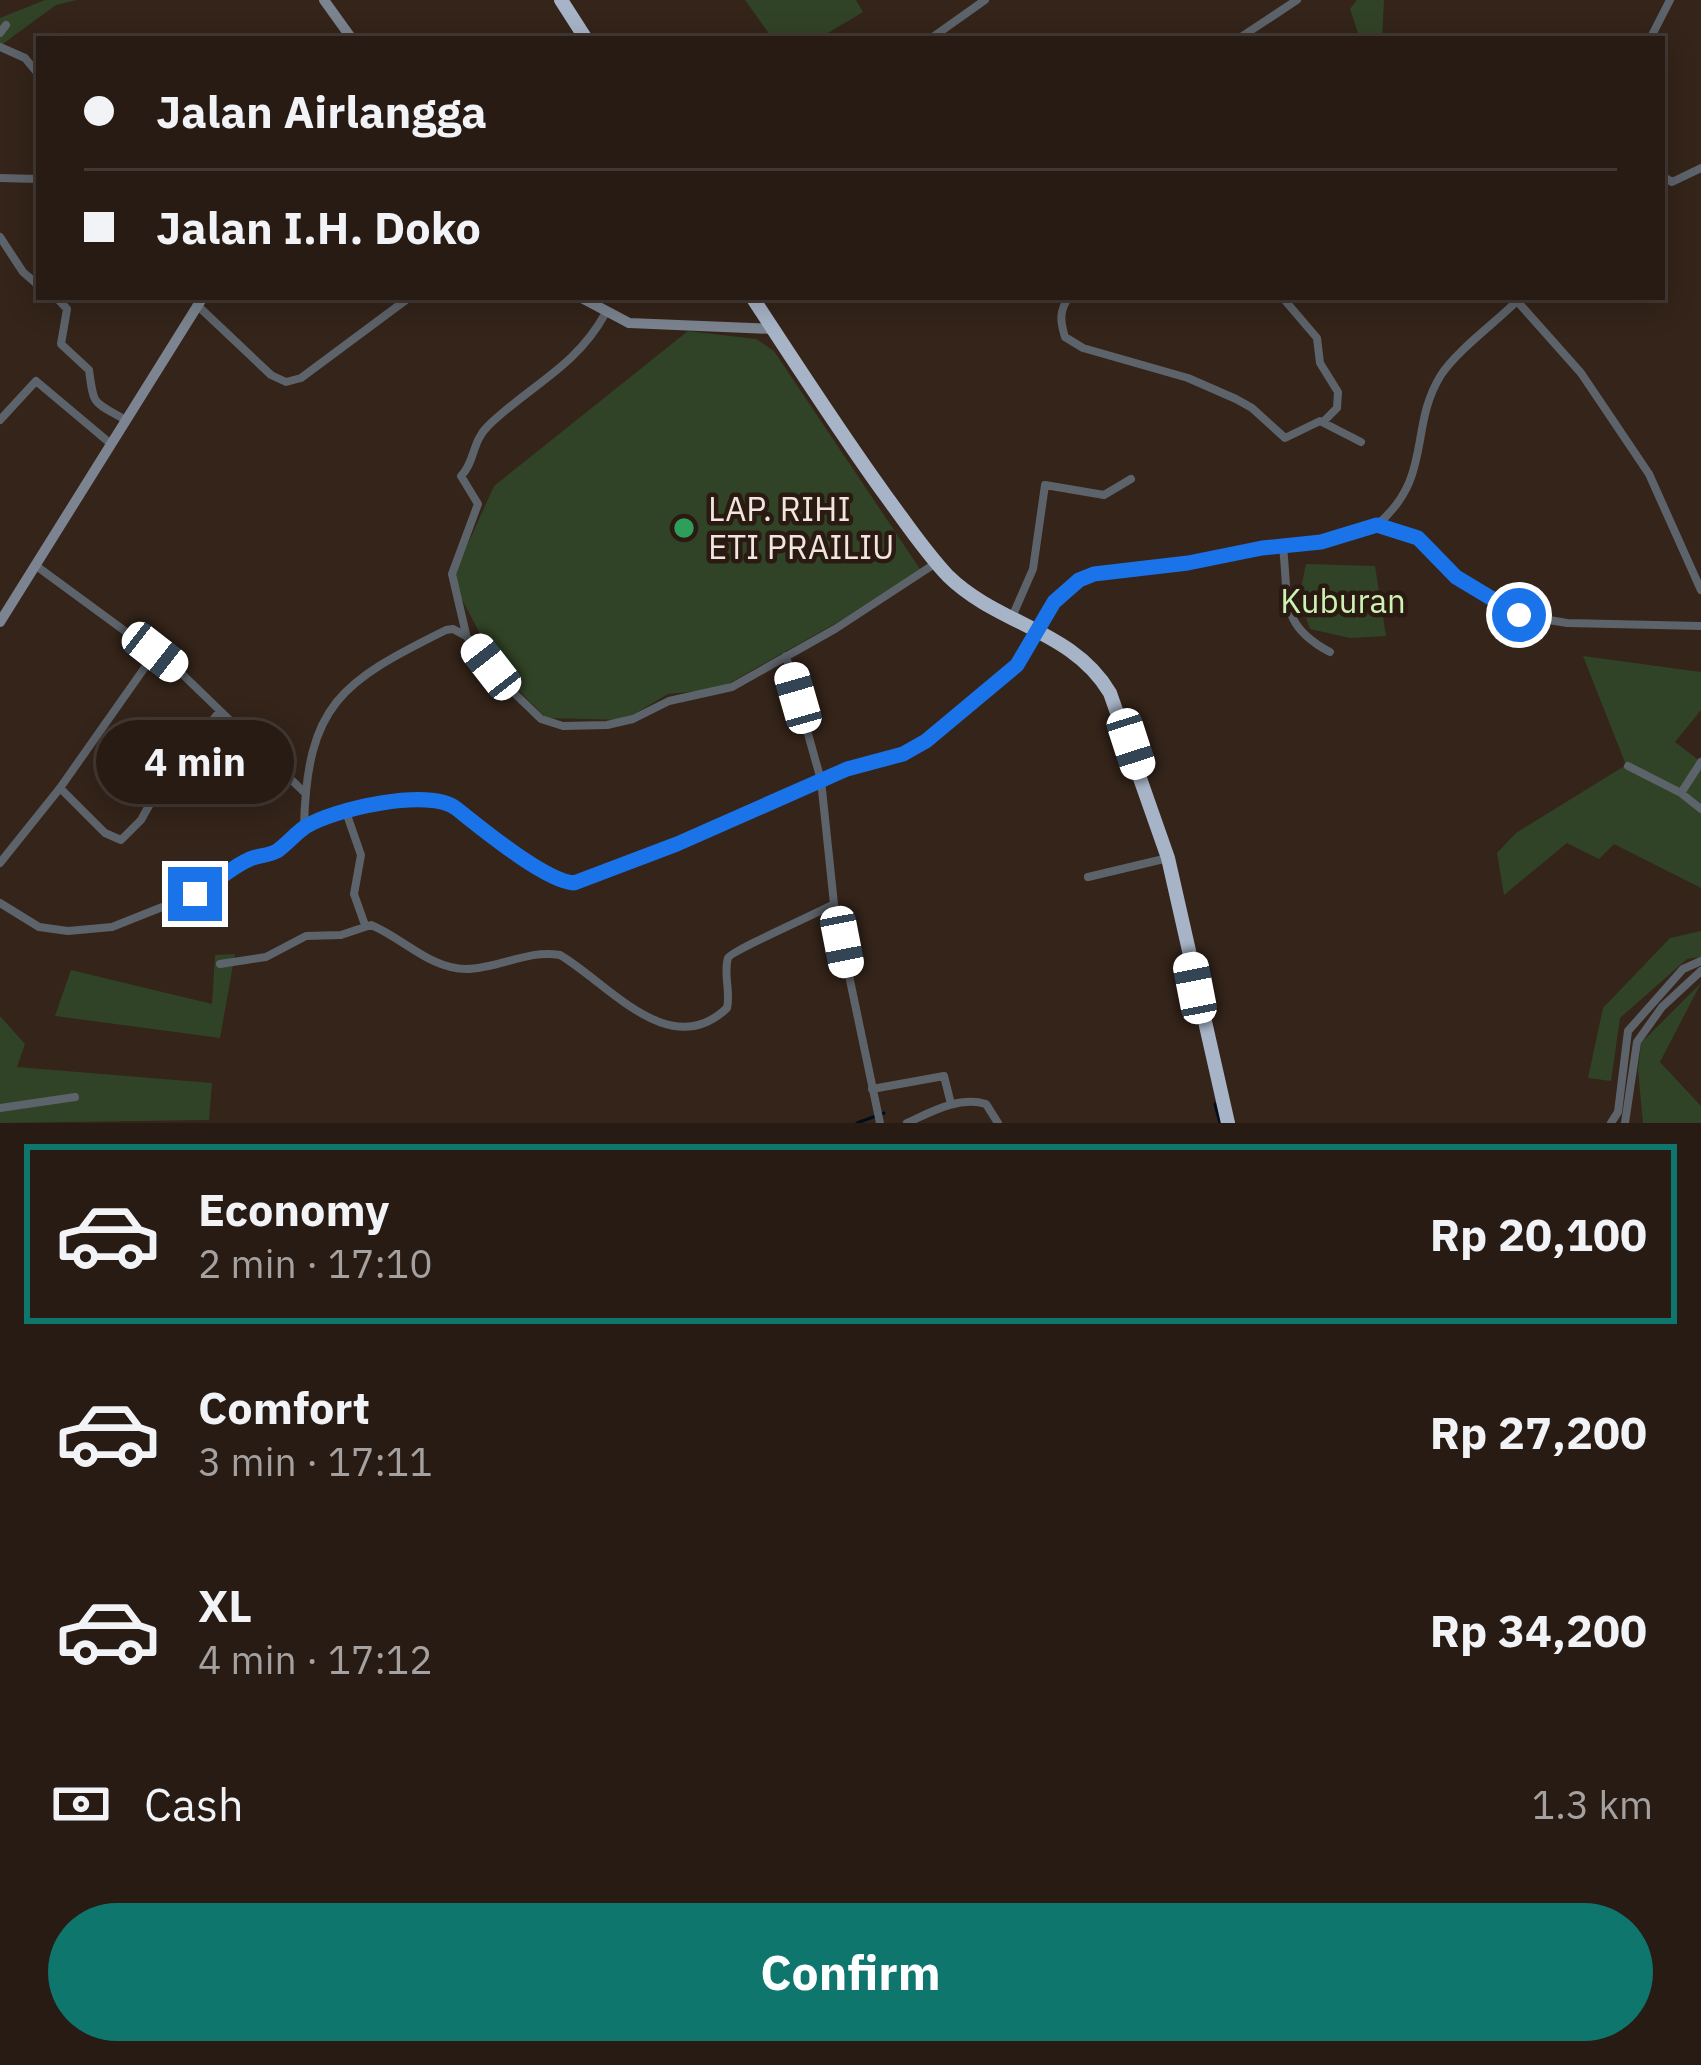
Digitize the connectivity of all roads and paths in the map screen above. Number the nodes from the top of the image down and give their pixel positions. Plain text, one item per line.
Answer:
1 (324, 0) edge
2 (561, 0) edge
3 (985, 0) edge
4 (1297, 0) edge
5 (1670, 0) edge
6 (347, 36) edge
7 (584, 36) edge
8 (934, 36) edge
9 (1243, 36) edge
10 (1652, 36) edge
11 (0, 47) edge
12 (36, 71) edge
13 (1701, 168) edge
14 (0, 178) edge
15 (1665, 178) edge
16 (36, 179) edge
17 (0, 237) edge
18 (36, 283) edge
19 (59, 300) edge
20 (406, 300) edge
21 (584, 300) edge
22 (754, 300) edge
23 (1067, 300) edge
24 (1285, 300) edge
25 (1516, 300) edge
26 (200, 301) edge
27 (605, 314) junction
28 (773, 329) junction
29 (124, 419) junction
30 (0, 420) edge
31 (1323, 422) junction
32 (1361, 442) dead end
33 (111, 444) junction
34 (1131, 479) dead end
35 (1377, 525) junction
36 (1283, 547) junction
37 (936, 563) junction
38 (34, 564) junction
39 (1701, 590) edge
40 (1012, 616) junction
41 (0, 622) edge
42 (1701, 626) edge
43 (1037, 629) junction
44 (466, 636) junction
45 (155, 652) junction
46 (1330, 652) dead end
47 (786, 656) junction
48 (220, 711) junction
49 (1701, 761) edge
50 (1628, 766) dead end
51 (821, 780) junction
52 (60, 788) junction
53 (305, 793) junction
54 (1681, 793) junction
55 (1701, 808) edge
56 (346, 811) junction
57 (304, 827) junction
58 (1168, 858) junction
59 (0, 863) edge
60 (1088, 878) dead end
61 (0, 903) edge
62 (834, 904) junction
63 (365, 925) junction
64 (1701, 962) edge
65 (220, 964) dead end
66 (1701, 971) edge
67 (872, 1088) junction
68 (75, 1097) dead end
69 (951, 1104) junction
70 (0, 1108) edge
71 (879, 1118) edge
72 (907, 1123) edge
73 (998, 1123) edge
74 (1228, 1123) edge
75 (1611, 1123) edge
76 (1625, 1123) edge

1 - 6 street
2 - 7 highway
3 - 8 street
4 - 9 street
5 - 10 street
11 - 12 street
13 - 15 street
14 - 16 street
17 - 18 street
19 - 29 street
20 - 26 street
21 - 27 street
22 - 28 highway
23 - 31 street
24 - 31 street
25 - 35 street
25 - 39 street
26 - 29 street
27 - 28 street
27 - 44 street
28 - 37 highway
29 - 33 street
30 - 33 street
31 - 32 street
33 - 38 street
34 - 40 street
35 - 36 street
35 - 42 street
36 - 43 street
36 - 46 street
37 - 40 highway
37 - 47 street
38 - 41 street
38 - 45 street
40 - 43 highway
43 - 51 street
43 - 58 highway
44 - 47 street
44 - 53 street
45 - 48 street
45 - 52 street
47 - 51 street
48 - 52 street
48 - 53 street
49 - 54 street
50 - 54 street
51 - 56 street
51 - 62 street
52 - 59 street
53 - 57 street
54 - 55 street
56 - 57 street
56 - 63 street
57 - 61 street
58 - 60 street
58 - 74 highway
62 - 63 street
62 - 67 street
63 - 65 street
64 - 75 street
66 - 76 street
67 - 69 street
67 - 71 street
68 - 70 street
69 - 72 street
69 - 73 street

